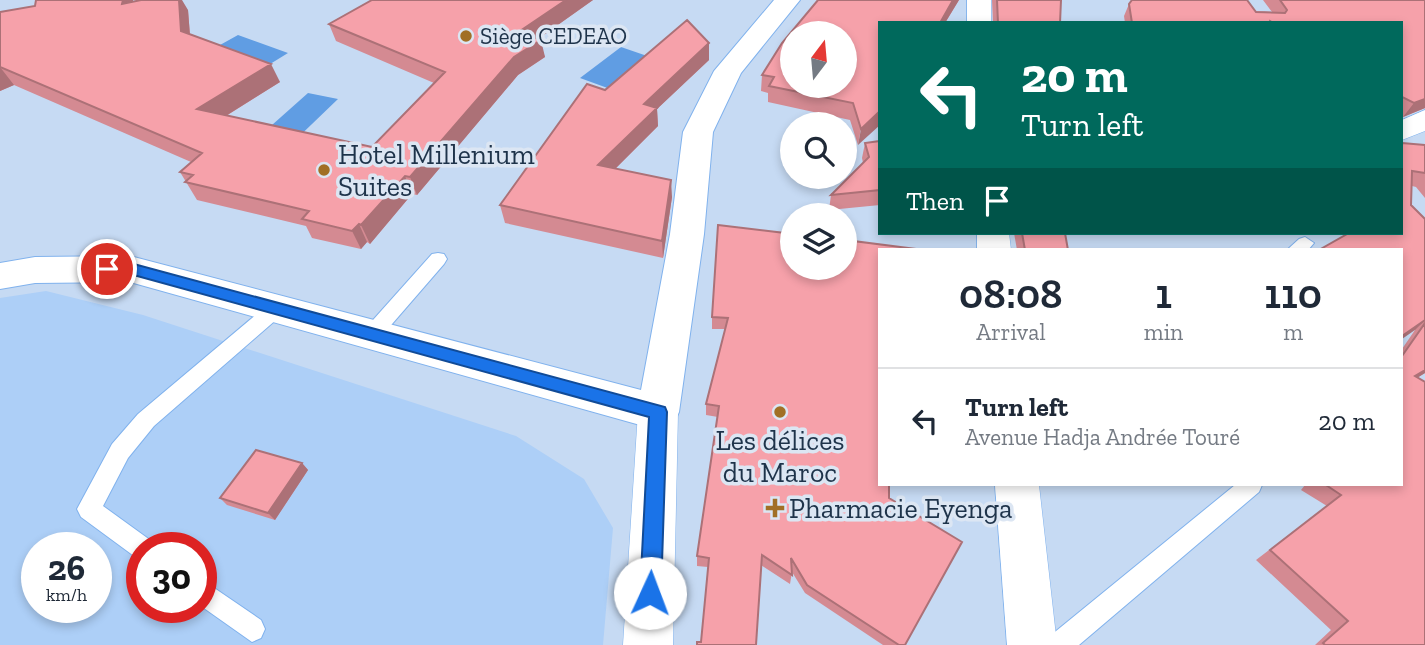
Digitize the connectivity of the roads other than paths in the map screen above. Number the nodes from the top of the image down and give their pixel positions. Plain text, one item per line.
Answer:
1 (787, 0) edge
2 (979, 0) edge
3 (979, 21) edge
4 (1425, 119) edge
5 (1403, 130) edge
6 (438, 259) dead end
7 (0, 276) edge
8 (278, 307) junction
9 (372, 334) junction
10 (658, 412) junction
11 (1017, 486) edge
12 (1250, 486) edge
13 (126, 536) edge
14 (217, 604) edge
15 (252, 629) dead end
16 (648, 645) edge
17 (1032, 645) edge
18 (1059, 645) edge

1 - 10 main road
2 - 3 street
4 - 5 street
6 - 9 lane
7 - 8 main road
8 - 9 main road
8 - 13 lane
9 - 10 main road
10 - 16 street
11 - 17 street
12 - 18 lane
14 - 15 lane

